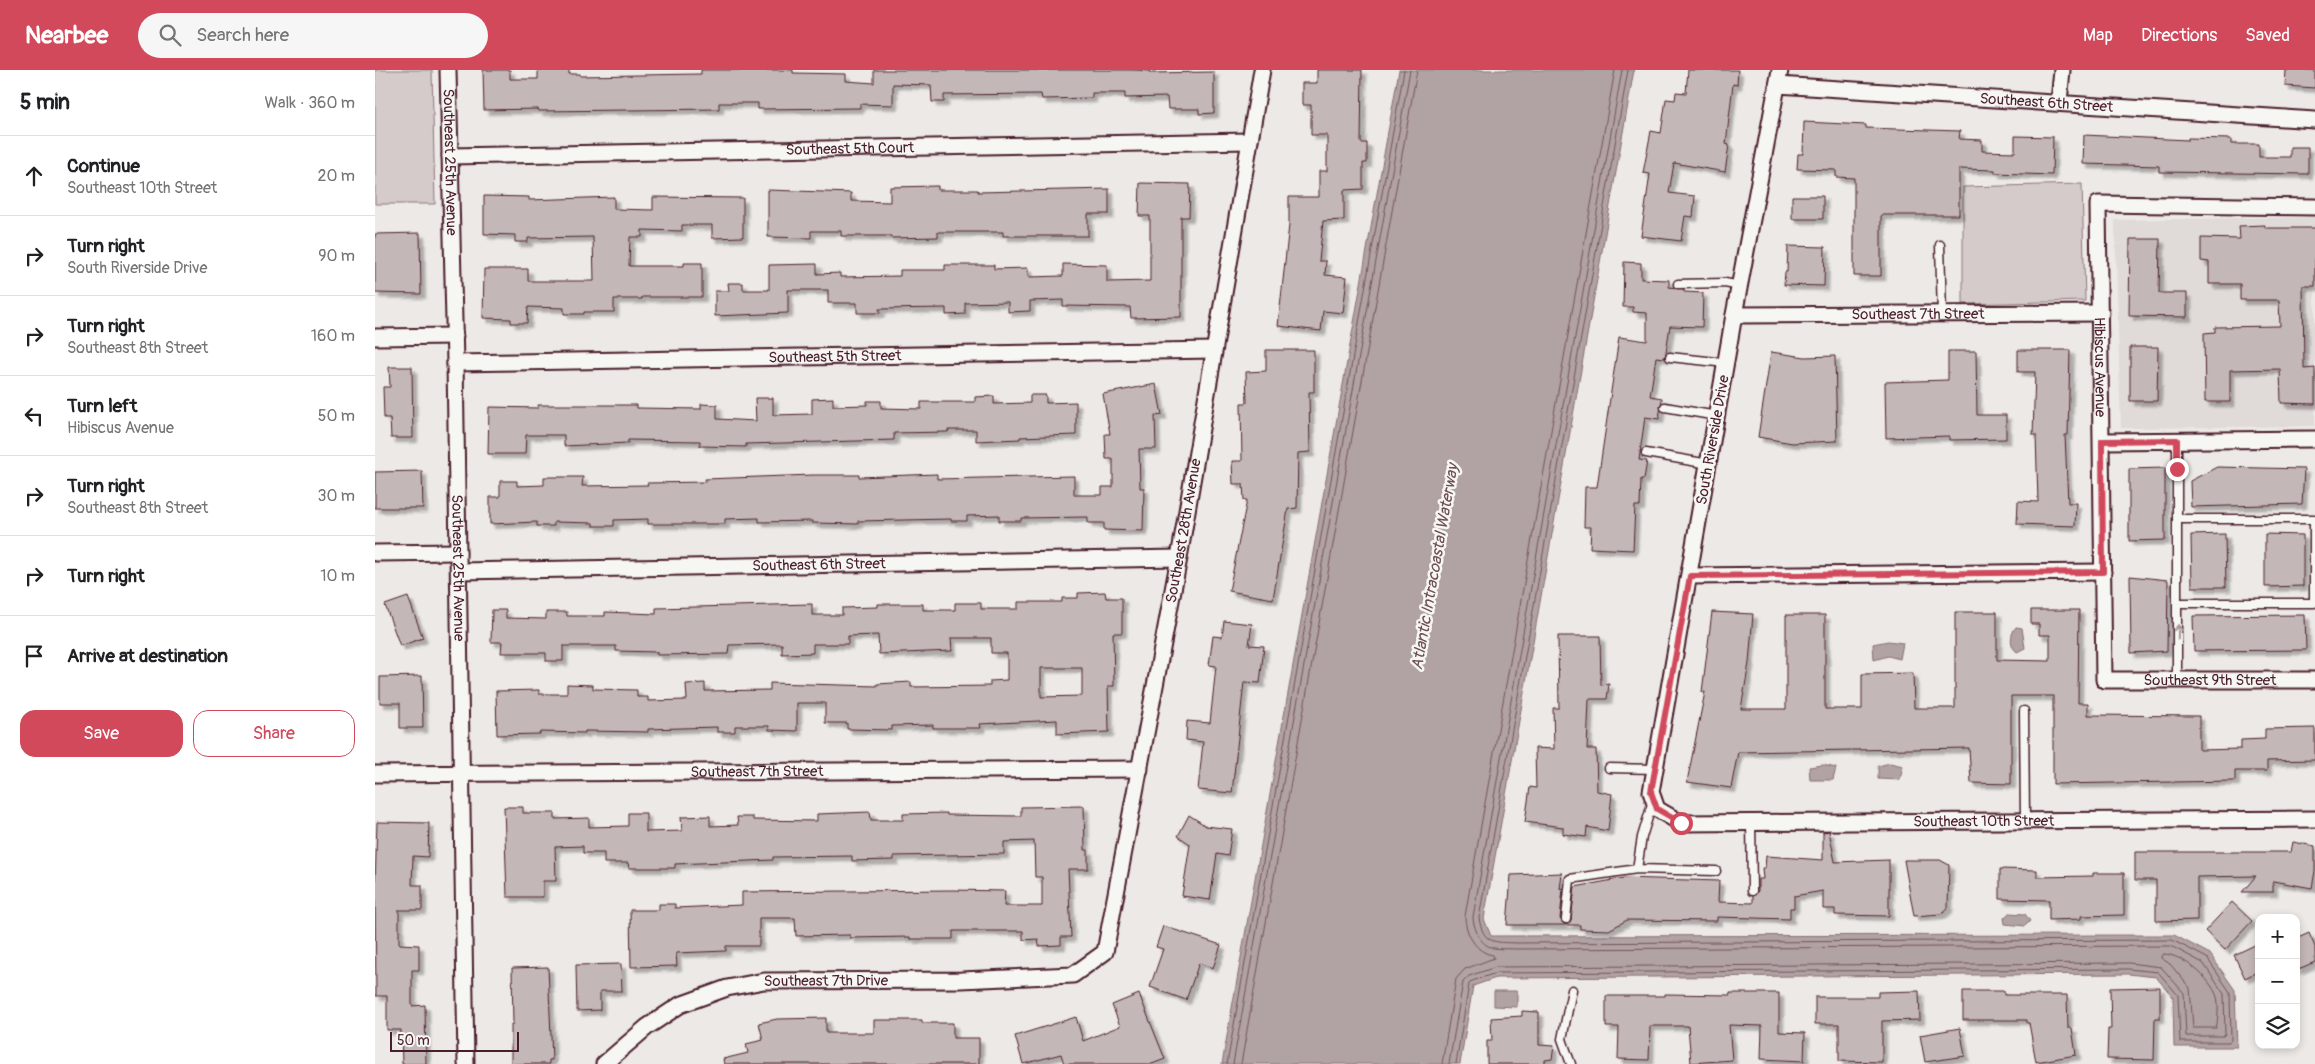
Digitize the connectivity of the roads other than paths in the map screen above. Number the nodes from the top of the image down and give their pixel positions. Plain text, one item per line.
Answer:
1 (448, 70) edge
2 (1262, 70) edge
3 (2061, 70) edge
4 (1779, 77) edge
5 (2059, 102) junction
6 (2315, 120) edge
7 (1249, 142) junction
8 (450, 156) junction
9 (2315, 207) edge
10 (1940, 245) dead end
11 (1679, 284) dead end
12 (1740, 286) junction
13 (2101, 313) junction
14 (1941, 314) junction
15 (1734, 315) junction
16 (455, 336) junction
17 (375, 337) edge
18 (1214, 350) junction
19 (1670, 357) dead end
20 (455, 364) junction
21 (1726, 364) junction
22 (1665, 407) dead end
23 (1717, 416) junction
24 (2315, 439) edge
25 (2177, 440) junction
26 (2102, 441) junction
27 (1646, 453) dead end
28 (1709, 464) junction
29 (2178, 519) junction
30 (458, 552) junction
31 (375, 553) edge
32 (1179, 558) junction
33 (459, 571) junction
34 (2103, 572) junction
35 (1690, 576) junction
36 (2178, 603) junction
37 (2104, 680) joint
38 (2315, 680) edge
39 (2177, 681) junction
40 (2024, 711) dead end
41 (1139, 768) junction
42 (1609, 768) dead end
43 (1655, 769) junction
44 (375, 774) edge
45 (462, 774) junction
46 (1655, 804) junction
47 (2315, 818) edge
48 (2025, 820) junction
49 (1751, 822) junction
50 (1637, 870) junction
51 (1716, 871) dead end
52 (1751, 890) dead end
53 (1566, 919) dead end
54 (1073, 975) joint
55 (1572, 990) dead end
56 (466, 1064) edge
57 (604, 1064) edge
58 (1571, 1064) edge

1 - 8 street, Southeast 25th Avenue
2 - 7 street, Southeast 28th Avenue
3 - 5 street
4 - 5 street, Southeast 6th Street
4 - 12 street, South Riverside Drive
5 - 6 street, Southeast 6th Street
7 - 8 street, Southeast 5th Court
7 - 18 street, Southeast 28th Avenue
8 - 16 street, Southeast 25th Avenue
9 - 13 street, Hibiscus Avenue
10 - 14 lane
11 - 12 lane
12 - 15 street, South Riverside Drive
13 - 14 street, Southeast 7th Street
13 - 26 street, Hibiscus Avenue
14 - 15 street, Southeast 7th Street
15 - 21 street, South Riverside Drive
16 - 17 street
16 - 20 street, Southeast 25th Avenue
18 - 20 street, Southeast 5th Street
18 - 32 street, Southeast 28th Avenue
19 - 21 lane
20 - 30 street, Southeast 25th Avenue
21 - 23 street, South Riverside Drive
22 - 23 lane
23 - 28 street, South Riverside Drive
24 - 25 street
25 - 26 street
25 - 29 lane
26 - 34 street, Hibiscus Avenue
27 - 28 lane
28 - 35 street, South Riverside Drive
29 - 36 lane
29 - 36 lane
30 - 31 street
30 - 33 street, Southeast 25th Avenue
32 - 33 street, Southeast 6th Street
32 - 41 street, Southeast 28th Avenue
33 - 45 street, Southeast 25th Avenue
34 - 35 street
34 - 37 street, Hibiscus Avenue
35 - 43 street, South Riverside Drive
39 -> 36 lane
37 - 39 street, Southeast 9th Street
38 - 39 street, Southeast 9th Street
40 - 48 lane
41 - 45 street, Southeast 7th Street
41 - 54 street, Southeast 28th Avenue
42 - 43 lane
43 - 46 street, South Riverside Drive
44 - 45 street, Southeast 7th Street
45 - 56 street, Southeast 25th Avenue
46 - 49 street, Southeast 10th Street
46 - 50 lane
47 - 48 street, Southeast 10th Street
48 - 49 street, Southeast 10th Street
49 - 52 lane
50 - 51 lane
50 - 53 lane
54 - 57 street, Southeast 7th Drive
55 - 58 lane

